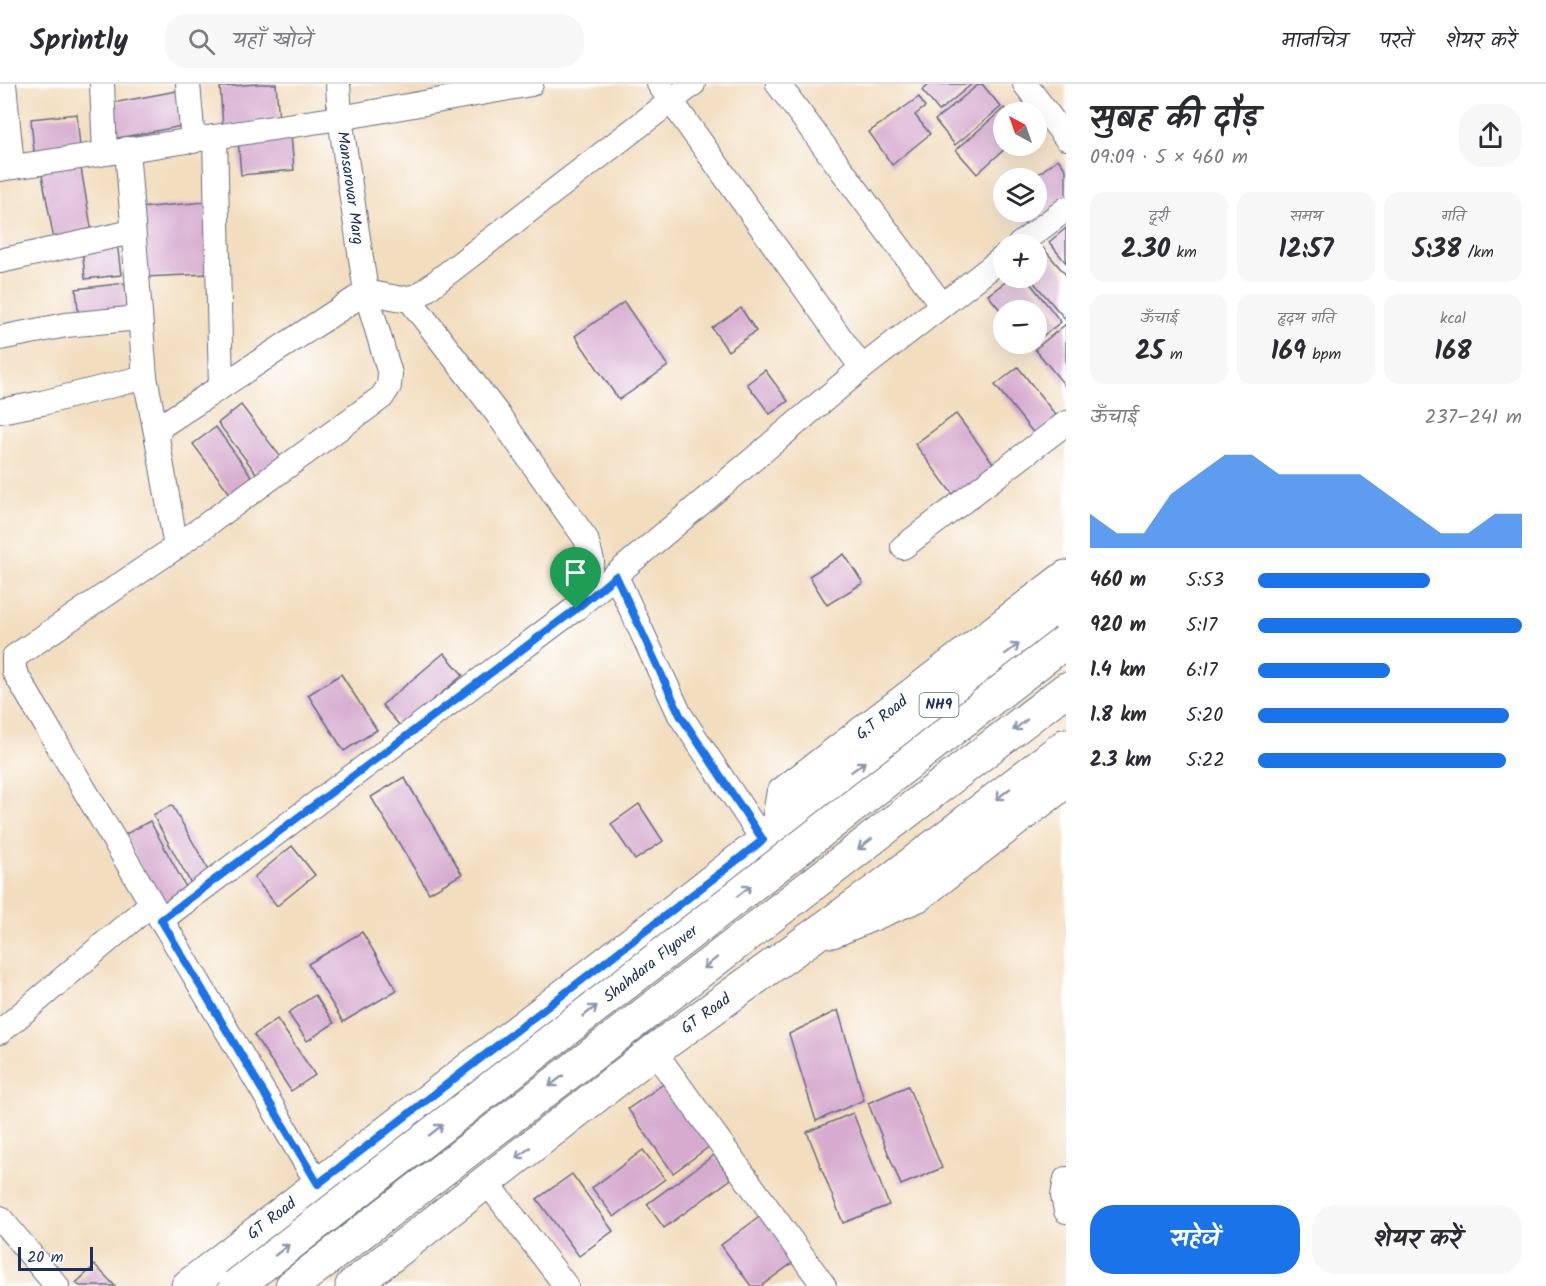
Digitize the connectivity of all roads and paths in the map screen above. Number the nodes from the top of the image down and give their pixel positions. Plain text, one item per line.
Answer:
1 (4, 84) edge
2 (102, 84) edge
3 (188, 84) edge
4 (338, 84) edge
5 (531, 84) edge
6 (693, 84) edge
7 (778, 84) edge
8 (1025, 84) edge
9 (665, 93) edge
10 (340, 118) junction
11 (1066, 138) edge
12 (204, 139) junction
13 (116, 151) junction
14 (6, 168) edge
15 (1066, 209) edge
16 (132, 231) junction
17 (1033, 234) edge
18 (0, 261) edge
19 (993, 266) edge
20 (366, 292) junction
21 (410, 300) junction
22 (942, 305) junction
23 (139, 318) junction
24 (0, 338) edge
25 (862, 368) junction
26 (145, 376) junction
27 (221, 387) junction
28 (0, 411) edge
29 (1066, 423) edge
30 (157, 438) junction
31 (176, 547) junction
32 (903, 548) dead end
33 (616, 576) junction
34 (1066, 577) edge
35 (1066, 608) edge
36 (576, 609) junction
37 (1066, 641) edge
38 (6, 662) edge
39 (1066, 689) edge
40 (1066, 745) edge
41 (1066, 781) edge
42 (770, 835) junction
43 (156, 912) junction
44 (805, 942) junction
45 (0, 1032) edge
46 (654, 1052) junction
47 (1066, 1179) edge
48 (487, 1182) junction
49 (318, 1184) junction
50 (1066, 1211) edge
51 (0, 1218) edge
52 (229, 1252) junction
53 (356, 1285) edge
54 (57, 1286) edge
55 (188, 1286) edge
56 (236, 1286) edge
57 (253, 1286) edge
58 (292, 1286) edge
59 (566, 1286) edge
60 (824, 1286) edge

1 - 14 street
2 - 13 street
3 - 12 street
4 - 10 street, Mansarovar Marg
5 - 10 street
6 - 9 street
7 - 22 street
8 - 11 street
9 - 21 street
9 - 25 street
10 - 12 street
10 - 20 street, Mansarovar Marg
12 - 13 street
12 - 27 street
13 - 14 street
13 - 16 street
15 - 17 street
16 - 18 street
16 - 23 street
19 - 22 street
20 - 21 street
20 - 27 street
20 - 31 street, Mansarovar Marg
21 - 36 street
22 - 25 street
23 - 24 street
23 - 26 street
25 - 33 street
26 - 28 street
26 - 30 street
27 - 30 street
29 - 32 street
30 - 31 street
31 - 38 street, Mansarovar Marg
33 - 36 street
33 - 42 street
34 - 42 main road, G.T Road
42 -> 35 main road, NH9
36 - 43 street
56 -> 37 main road, Shahdara Flyover, bridge
38 - 43 street
39 -> 58 main road
40 -> 44 main road
41 - 44 main road
42 - 49 main road, GT Road
43 - 45 street
43 - 49 street
44 - 46 main road, GT Road
46 -> 48 main road, GT Road
46 - 60 street
47 - 50 street
48 - 53 main road, GT Road
48 - 59 street
49 - 52 main road, GT Road
51 - 54 street
52 - 55 main road, GT Road
52 - 57 street

